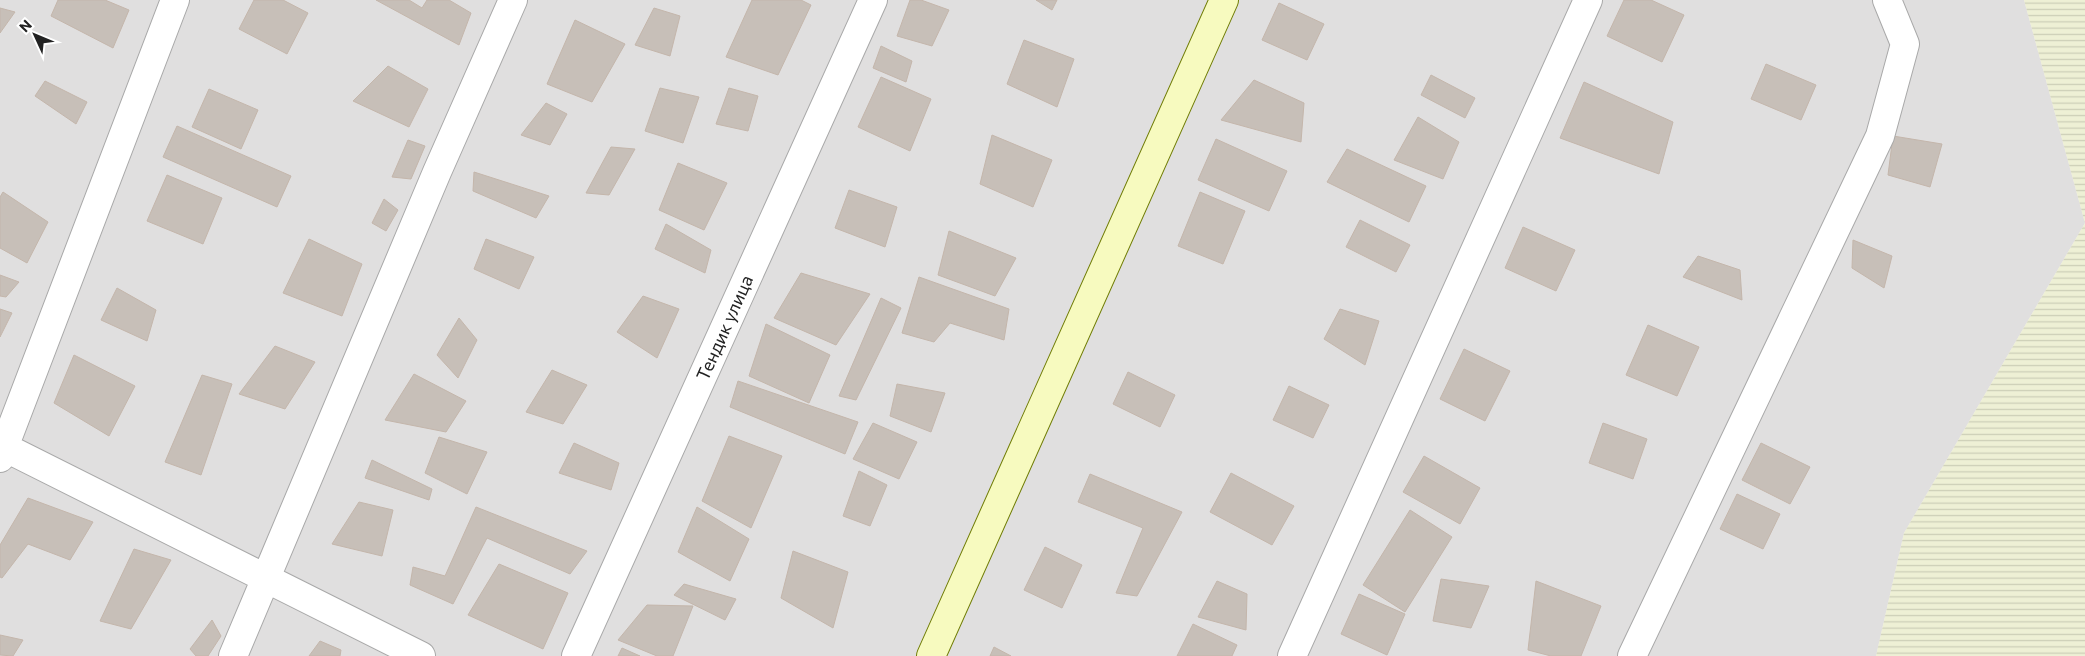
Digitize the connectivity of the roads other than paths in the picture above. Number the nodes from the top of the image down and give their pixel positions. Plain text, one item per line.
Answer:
1 (175, 0) edge
2 (513, 0) edge
3 (873, 0) edge
4 (1224, 0) edge
5 (1588, 0) edge
6 (1887, 0) edge
7 (1, 450) edge
8 (266, 579) junction
9 (233, 656) edge
10 (421, 656) edge
11 (576, 656) edge
12 (931, 656) edge
13 (1292, 656) edge
14 (1632, 656) edge

1 - 7 street
2 - 8 street
3 - 11 street, Тендик улица
4 - 12 street
5 - 13 street
6 - 14 street
7 - 8 street
8 - 9 street
8 - 10 street

